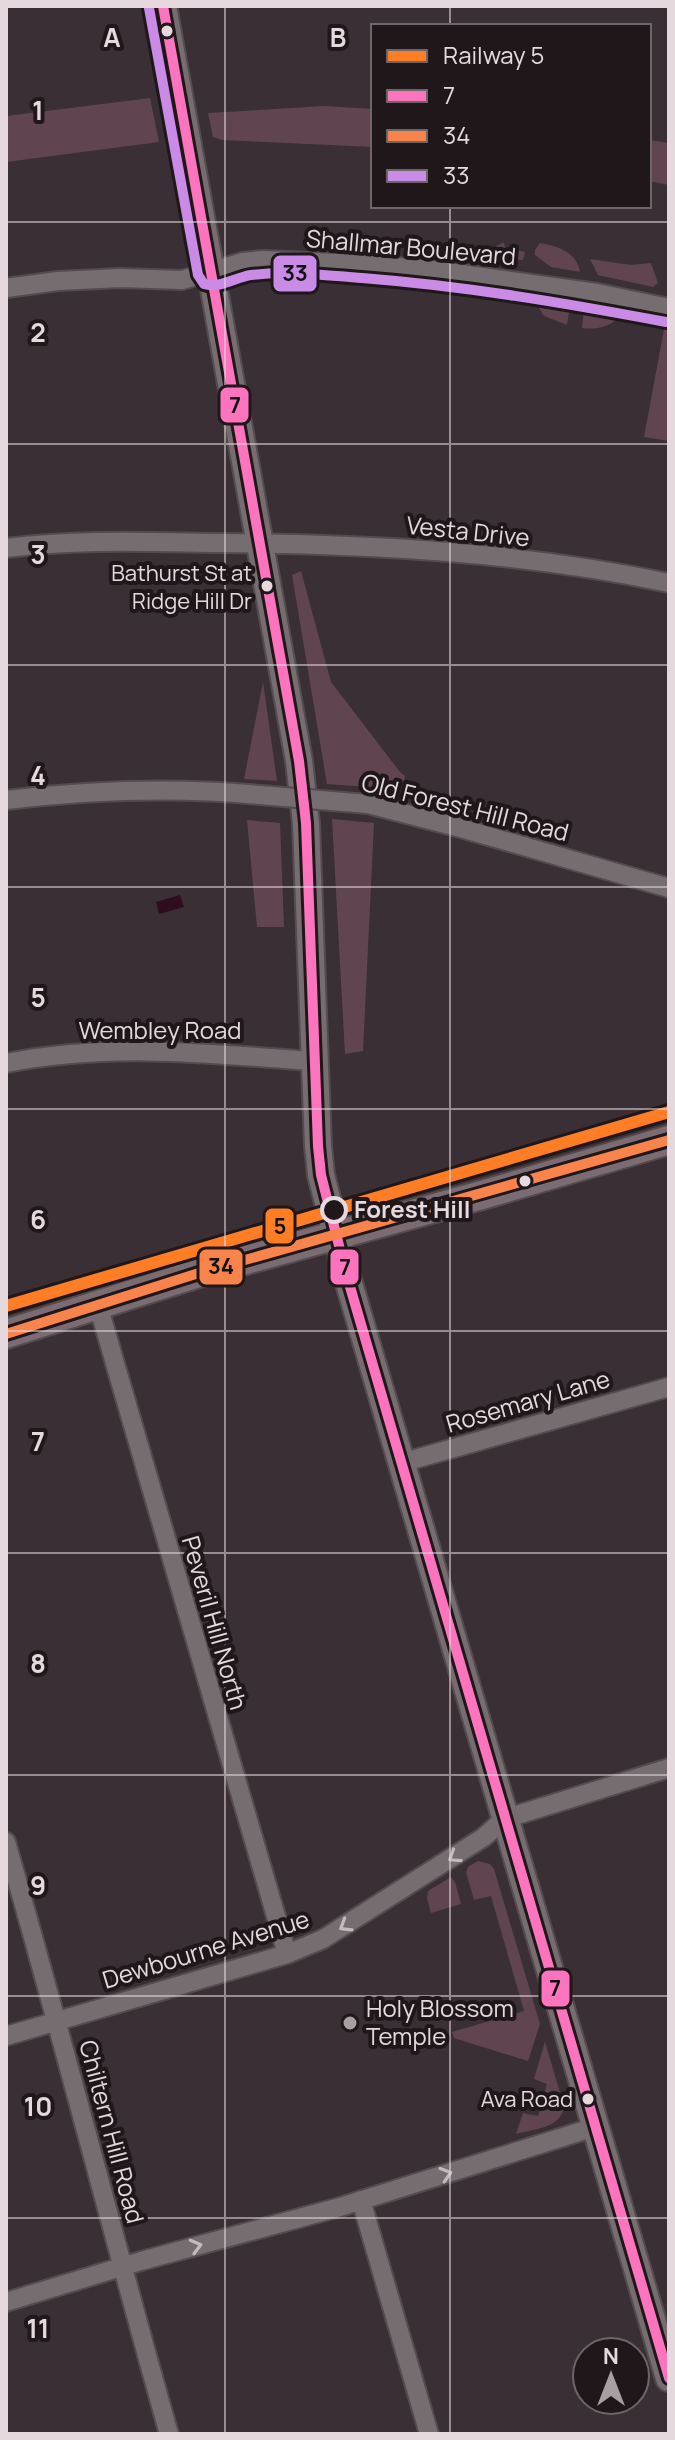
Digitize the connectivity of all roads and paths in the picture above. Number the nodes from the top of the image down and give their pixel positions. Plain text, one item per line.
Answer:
1 (163, 6) edge
2 (212, 272) junction
3 (6, 288) edge
4 (669, 308) edge
5 (261, 544) junction
6 (6, 548) edge
7 (669, 583) edge
8 (6, 800) edge
9 (669, 888) edge
10 (314, 1061) junction
11 (6, 1063) edge
12 (669, 1140) edge
13 (336, 1235) junction
14 (98, 1305) junction
15 (6, 1334) edge
16 (669, 1387) edge
17 (401, 1463) junction
18 (669, 1768) edge
19 (504, 1819) junction
20 (6, 1842) edge
21 (287, 1954) junction
22 (57, 2020) junction
23 (6, 2036) edge
24 (595, 2127) junction
25 (361, 2200) junction
26 (121, 2267) junction
27 (6, 2302) edge
28 (662, 2328) edge
29 (669, 2378) edge
30 (169, 2434) edge
31 (429, 2434) edge

1 - 2 main road
2 - 3 street, Shallmar Boulevard
2 - 4 street, Shallmar Boulevard
2 - 5 main road
5 - 6 street, Vesta Drive
5 - 7 street, Vesta Drive
5 - 10 main road
8 - 9 street, Old Forest Hill Road, bridge
10 - 11 street, Wembley Road
10 - 13 main road
12 - 13 main road
13 - 14 main road
13 - 17 main road
14 - 15 main road
14 - 21 street, Peveril Hill North
16 - 17 street, Rosemary Lane
17 - 19 main road
18 - 19 street, Dewbourne Avenue
19 -> 21 street, Dewbourne Avenue
19 - 24 main road
20 - 22 street, Chiltern Hill Road
21 - 22 street, Dewbourne Avenue
22 - 23 street, Dewbourne Avenue
22 - 26 street, Chiltern Hill Road
25 -> 24 street
24 - 28 main road
26 -> 25 street
25 - 31 street
26 - 27 street
26 - 30 street, Chiltern Hill Road
28 - 29 main road

